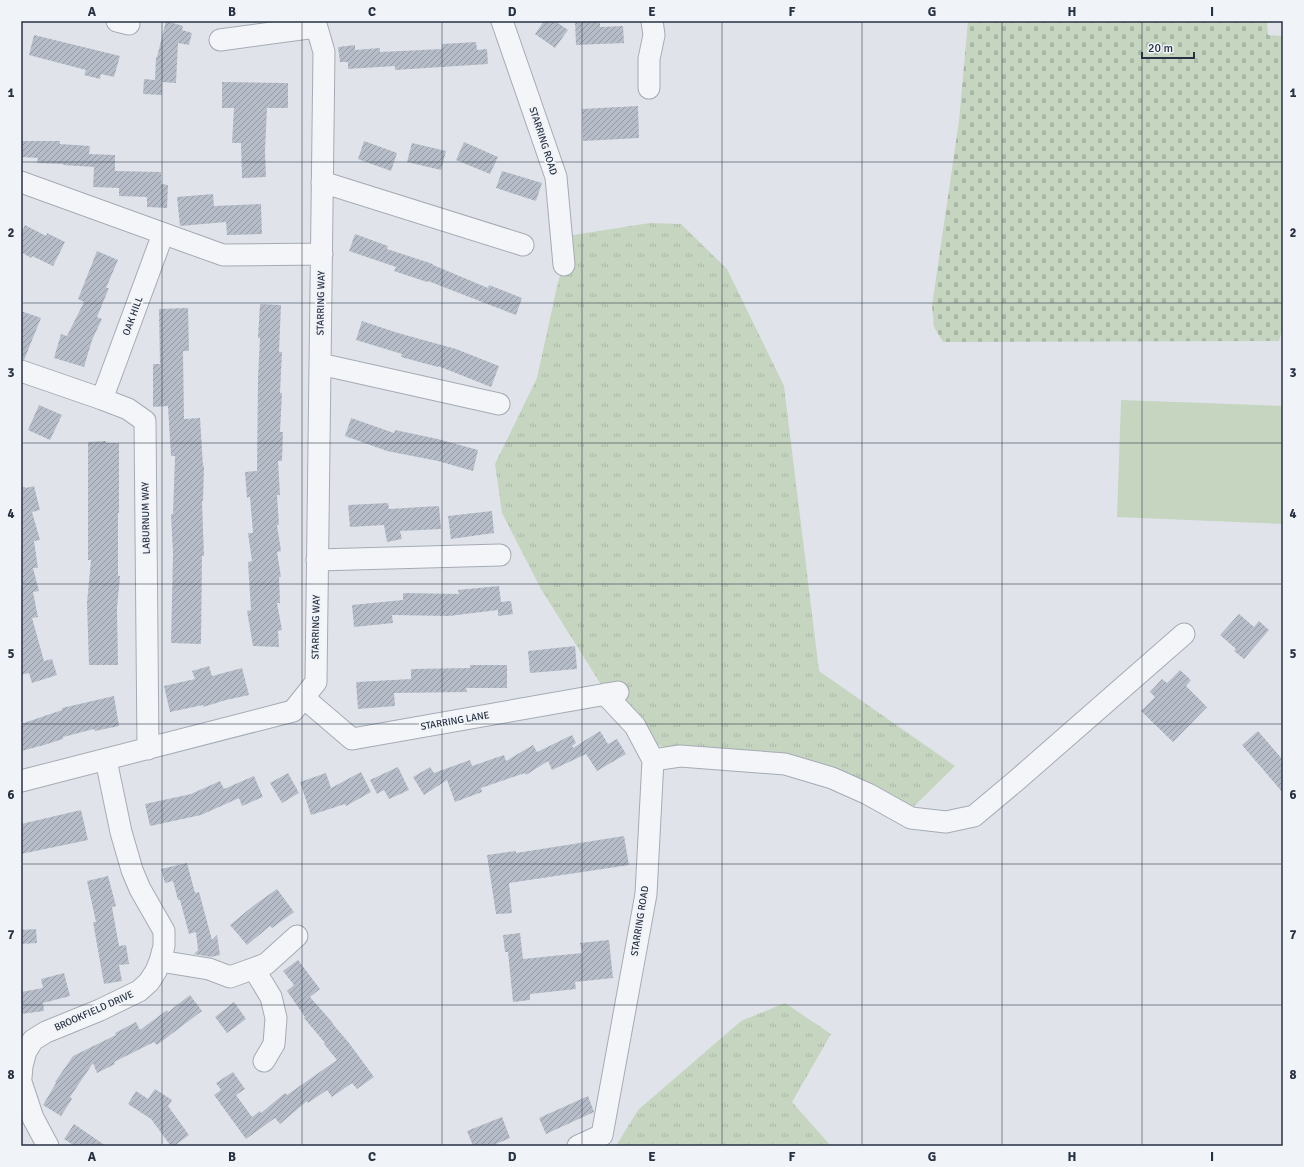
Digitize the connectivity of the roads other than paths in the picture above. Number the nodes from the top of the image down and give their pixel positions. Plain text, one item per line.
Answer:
1 (502, 21) edge
2 (652, 21) edge
3 (316, 24) edge
4 (220, 40) dead end
5 (649, 88) dead end
6 (21, 182) edge
7 (322, 182) junction
8 (163, 234) junction
9 (523, 245) dead end
10 (322, 254) junction
11 (564, 265) dead end
12 (320, 364) junction
13 (21, 370) edge
14 (102, 399) junction
15 (499, 404) dead end
16 (500, 555) dead end
17 (317, 560) junction
18 (1184, 634) dead end
19 (304, 698) junction
20 (148, 749) junction
21 (106, 760) junction
22 (654, 760) junction
23 (21, 781) edge
24 (297, 936) dead end
25 (160, 961) junction
26 (254, 969) junction
27 (24, 1050) edge
28 (264, 1061) dead end
29 (21, 1078) edge
30 (21, 1082) edge
31 (48, 1146) edge
32 (578, 1146) edge

1 - 11 street, STARRING ROAD
2 - 5 street
3 - 4 street
3 - 7 street, STARRING WAY
6 - 8 street
7 - 9 street
7 - 10 street, STARRING WAY
8 - 10 street
8 - 14 street, OAK HILL
10 - 12 street, STARRING WAY
12 - 15 street
12 - 17 street, STARRING WAY
13 - 14 street, LABURNUM WAY
14 - 20 street, LABURNUM WAY
16 - 17 street
17 - 19 street, STARRING WAY
18 - 22 street
19 - 20 street, STARRING WAY
19 - 22 street, STARRING LANE
20 - 21 street, STARRING WAY
21 - 23 street, STARRING WAY
21 - 25 street, BROOKFIELD DRIVE
22 - 32 street, STARRING ROAD
24 - 26 street
25 - 26 street
25 - 27 street, BROOKFIELD DRIVE
26 - 28 street
27 - 29 street, BROOKFIELD DRIVE
30 - 31 street

